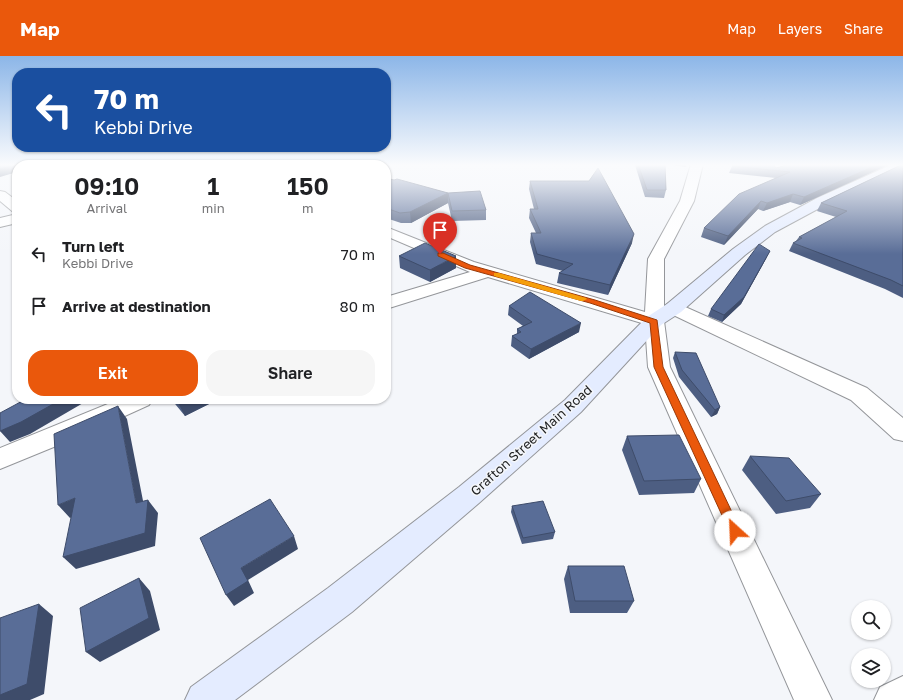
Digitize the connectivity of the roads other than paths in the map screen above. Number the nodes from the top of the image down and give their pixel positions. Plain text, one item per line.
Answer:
1 (689, 194) edge
2 (839, 194) edge
3 (0, 195) edge
4 (12, 204) edge
5 (12, 219) edge
6 (0, 222) edge
7 (391, 233) edge
8 (487, 272) junction
9 (391, 301) edge
10 (664, 315) junction
11 (130, 404) edge
12 (903, 432) edge
13 (0, 459) edge
14 (903, 695) edge
15 (204, 700) edge
16 (813, 700) edge
17 (893, 700) edge

1 - 10 street
2 - 10 street, Grafton Street Main Road
3 - 4 street
5 - 6 street
7 - 8 street
8 - 9 street
8 - 10 street
10 - 12 street
10 - 15 street, Grafton Street Main Road
10 - 16 street
11 - 13 street
14 - 17 street

